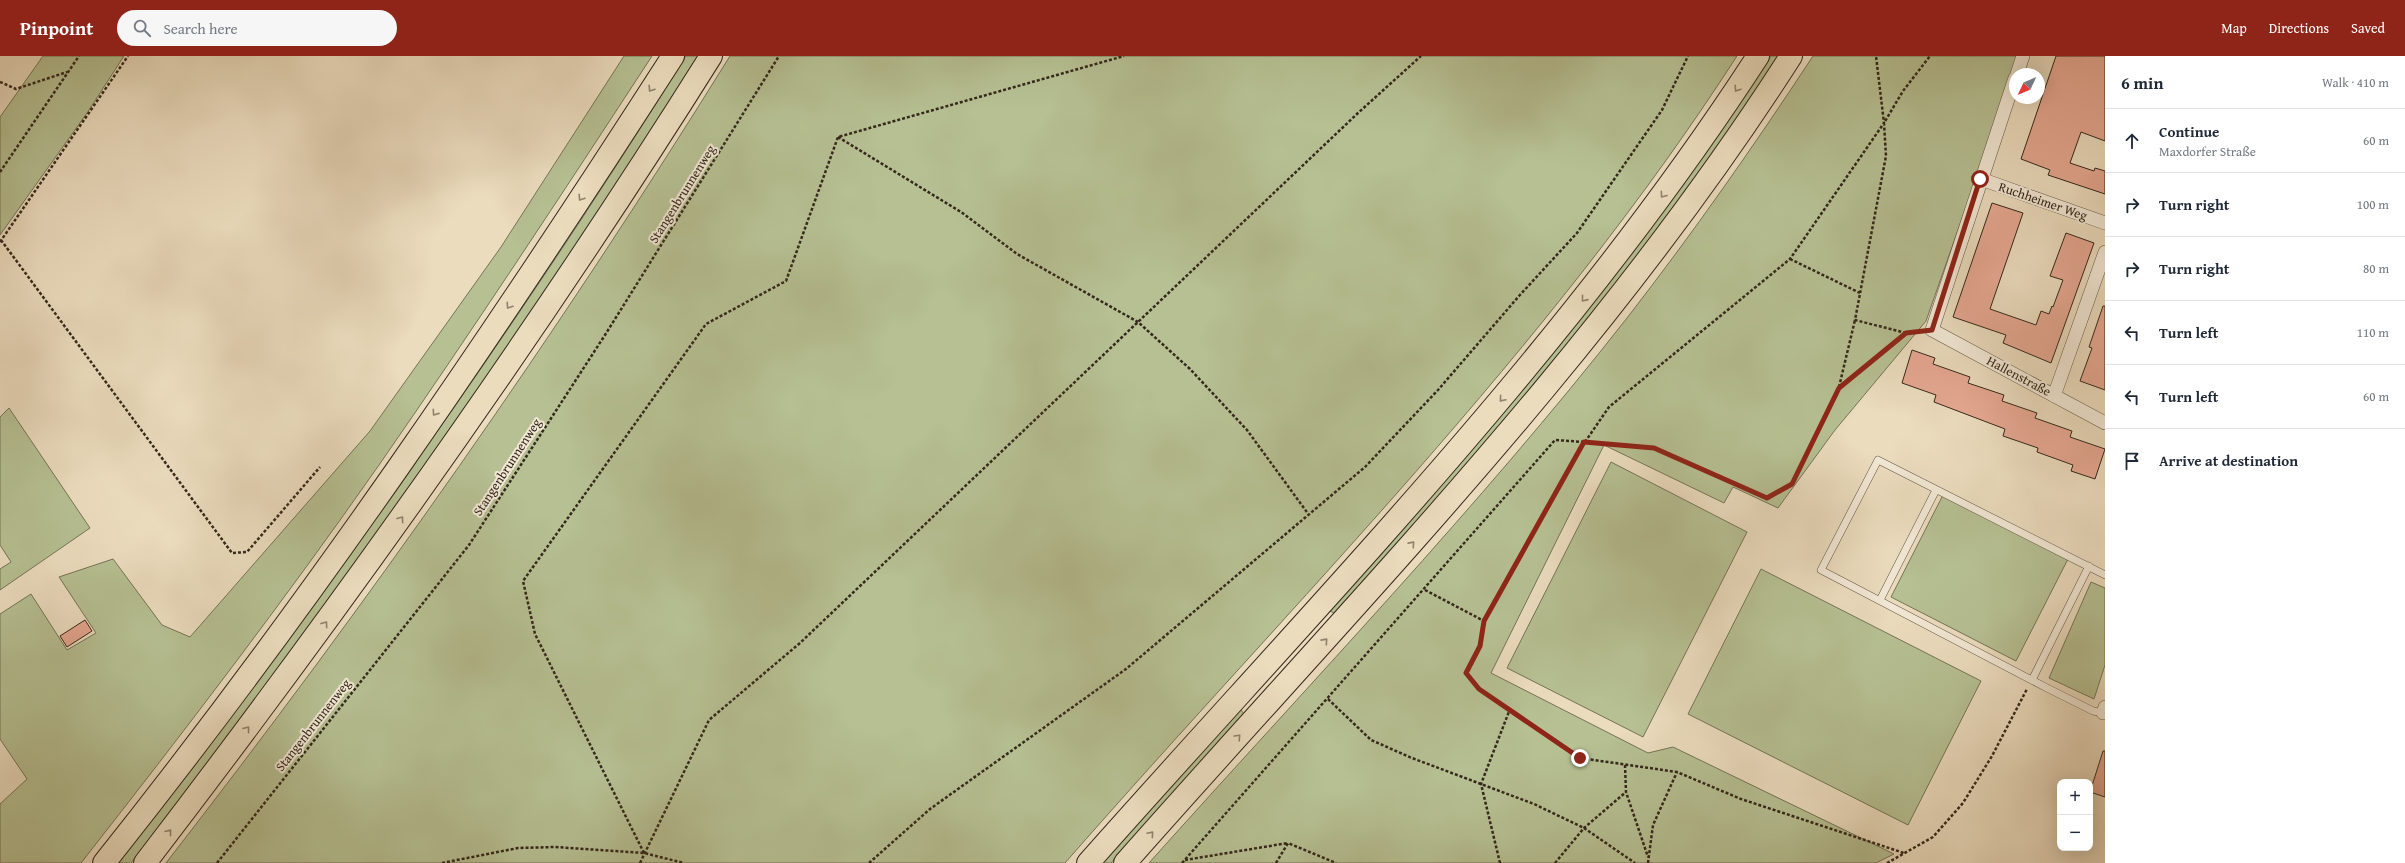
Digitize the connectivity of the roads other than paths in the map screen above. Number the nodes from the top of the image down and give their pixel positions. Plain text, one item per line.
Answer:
1 (673, 56) edge
2 (711, 56) edge
3 (1758, 56) edge
4 (1791, 56) edge
5 (2023, 56) edge
6 (2018, 68) edge
7 (2009, 95) edge
8 (1980, 179) junction
9 (2105, 223) edge
10 (2105, 252) edge
11 (2054, 396) junction
12 (2105, 423) edge
13 (1936, 490) junction
14 (2089, 566) junction
15 (2105, 575) edge
16 (1880, 600) junction
17 (2032, 680) junction
18 (2104, 711) edge
19 (104, 863) edge
20 (145, 863) edge
21 (1088, 863) edge
22 (1125, 863) edge

1 -> 19 highway
20 -> 2 highway
3 -> 21 highway
22 -> 4 highway
5 - 6 street
7 - 8 street
8 - 9 street, Ruchheimer Weg
8 - 11 street, Hallenstraße
10 - 11 street
11 - 12 street, Hallenstraße
13 - 14 lane
13 - 16 lane
13 - 16 lane
14 - 15 lane
14 - 17 lane
16 - 17 lane
17 - 18 lane

